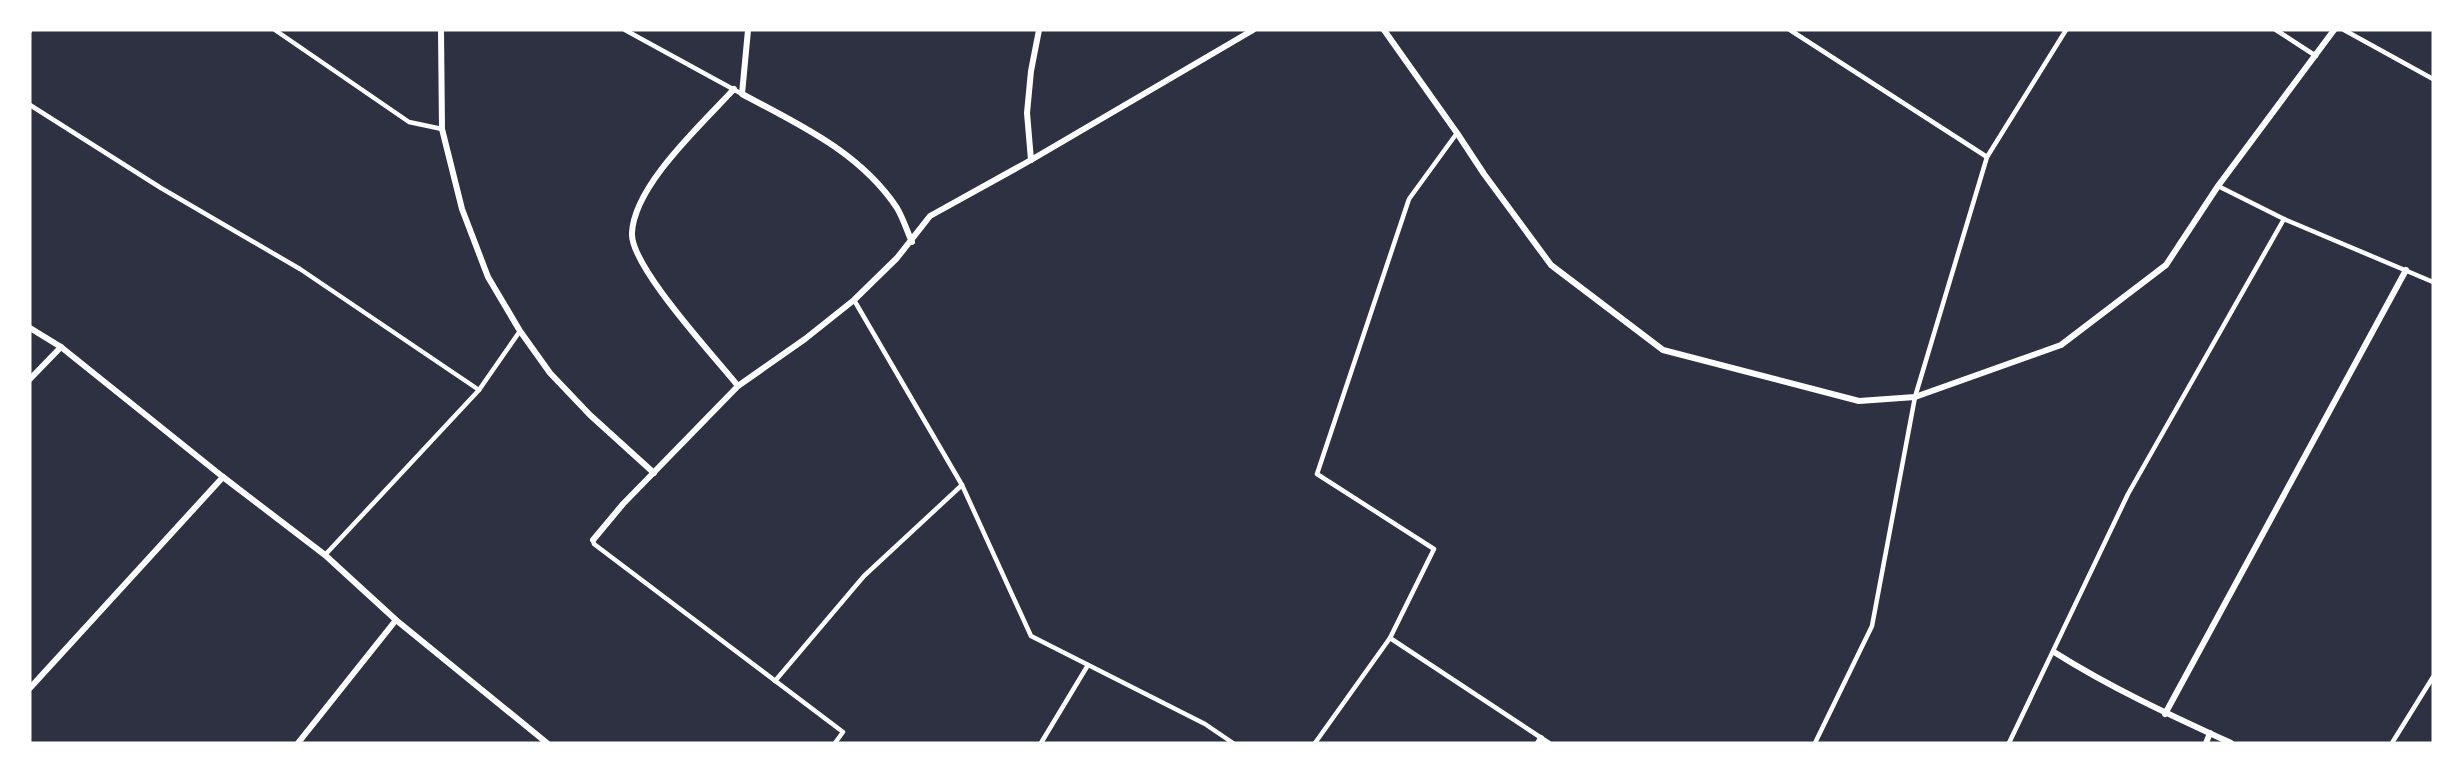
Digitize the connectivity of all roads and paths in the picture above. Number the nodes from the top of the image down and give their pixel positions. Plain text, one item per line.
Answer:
1 (275, 30) edge
2 (441, 30) edge
3 (625, 30) edge
4 (748, 30) edge
5 (1039, 30) edge
6 (1253, 30) edge
7 (1384, 30) edge
8 (1790, 30) edge
9 (2066, 30) edge
10 (2276, 30) edge
11 (2334, 30) edge
12 (2344, 30) edge
13 (2316, 56) junction
14 (2433, 79) edge
15 (734, 89) junction
16 (742, 93) junction
17 (30, 105) edge
18 (442, 129) junction
19 (1457, 133) junction
20 (1987, 157) junction
21 (1031, 160) junction
22 (2218, 186) junction
23 (2284, 219) junction
24 (912, 242) junction
25 (2406, 270) junction
26 (2433, 282) edge
27 (854, 300) junction
28 (30, 328) edge
29 (520, 331) junction
30 (61, 347) junction
31 (30, 380) edge
32 (738, 386) junction
33 (479, 390) junction
34 (1915, 397) junction
35 (654, 473) junction
36 (224, 477) junction
37 (962, 485) junction
38 (593, 540) joint
39 (325, 555) junction
40 (396, 620) junction
41 (1390, 638) junction
42 (2054, 652) junction
43 (1088, 665) junction
44 (2433, 677) edge
45 (775, 681) junction
46 (30, 688) edge
47 (2165, 714) junction
48 (2210, 733) junction
49 (1539, 741) edge
50 (298, 743) edge
51 (547, 743) edge
52 (835, 743) edge
53 (1041, 743) edge
54 (1233, 743) edge
55 (1315, 743) edge
56 (1549, 743) edge
57 (1815, 743) edge
58 (2009, 743) edge
59 (2206, 743) edge
60 (2231, 743) edge
61 (2392, 743) edge

1 - 18 lane
2 - 18 street
3 - 15 lane
4 - 16 street
5 - 21 street
6 - 21 street
7 - 19 street
8 - 20 lane
9 - 20 lane
10 - 13 lane
11 - 13 street
12 - 14 lane
13 - 22 street
15 - 16 lane
15 - 32 street
16 - 24 street
17 - 33 lane
18 - 29 street
19 - 34 street
19 - 41 lane
20 - 34 lane
21 - 24 street
22 - 23 lane
22 - 34 street
23 - 25 lane
23 - 42 lane
24 - 27 street
25 - 26 lane
25 - 47 street
27 - 32 street
27 - 37 lane
28 - 30 street
29 - 33 lane
29 - 35 street
30 - 31 street
30 - 36 street
32 - 35 street
33 - 39 lane
34 - 57 lane
35 - 38 street
36 - 39 street
36 - 46 street
37 - 43 lane
37 - 45 lane
38 - 45 lane
39 - 40 street
40 - 50 street
40 - 51 street
41 - 49 lane
41 - 55 lane
42 - 47 street
42 - 58 lane
43 - 53 lane
43 - 54 lane
44 - 61 lane
45 - 52 lane
47 - 48 street
48 - 59 street
48 - 60 street
49 - 56 lane

